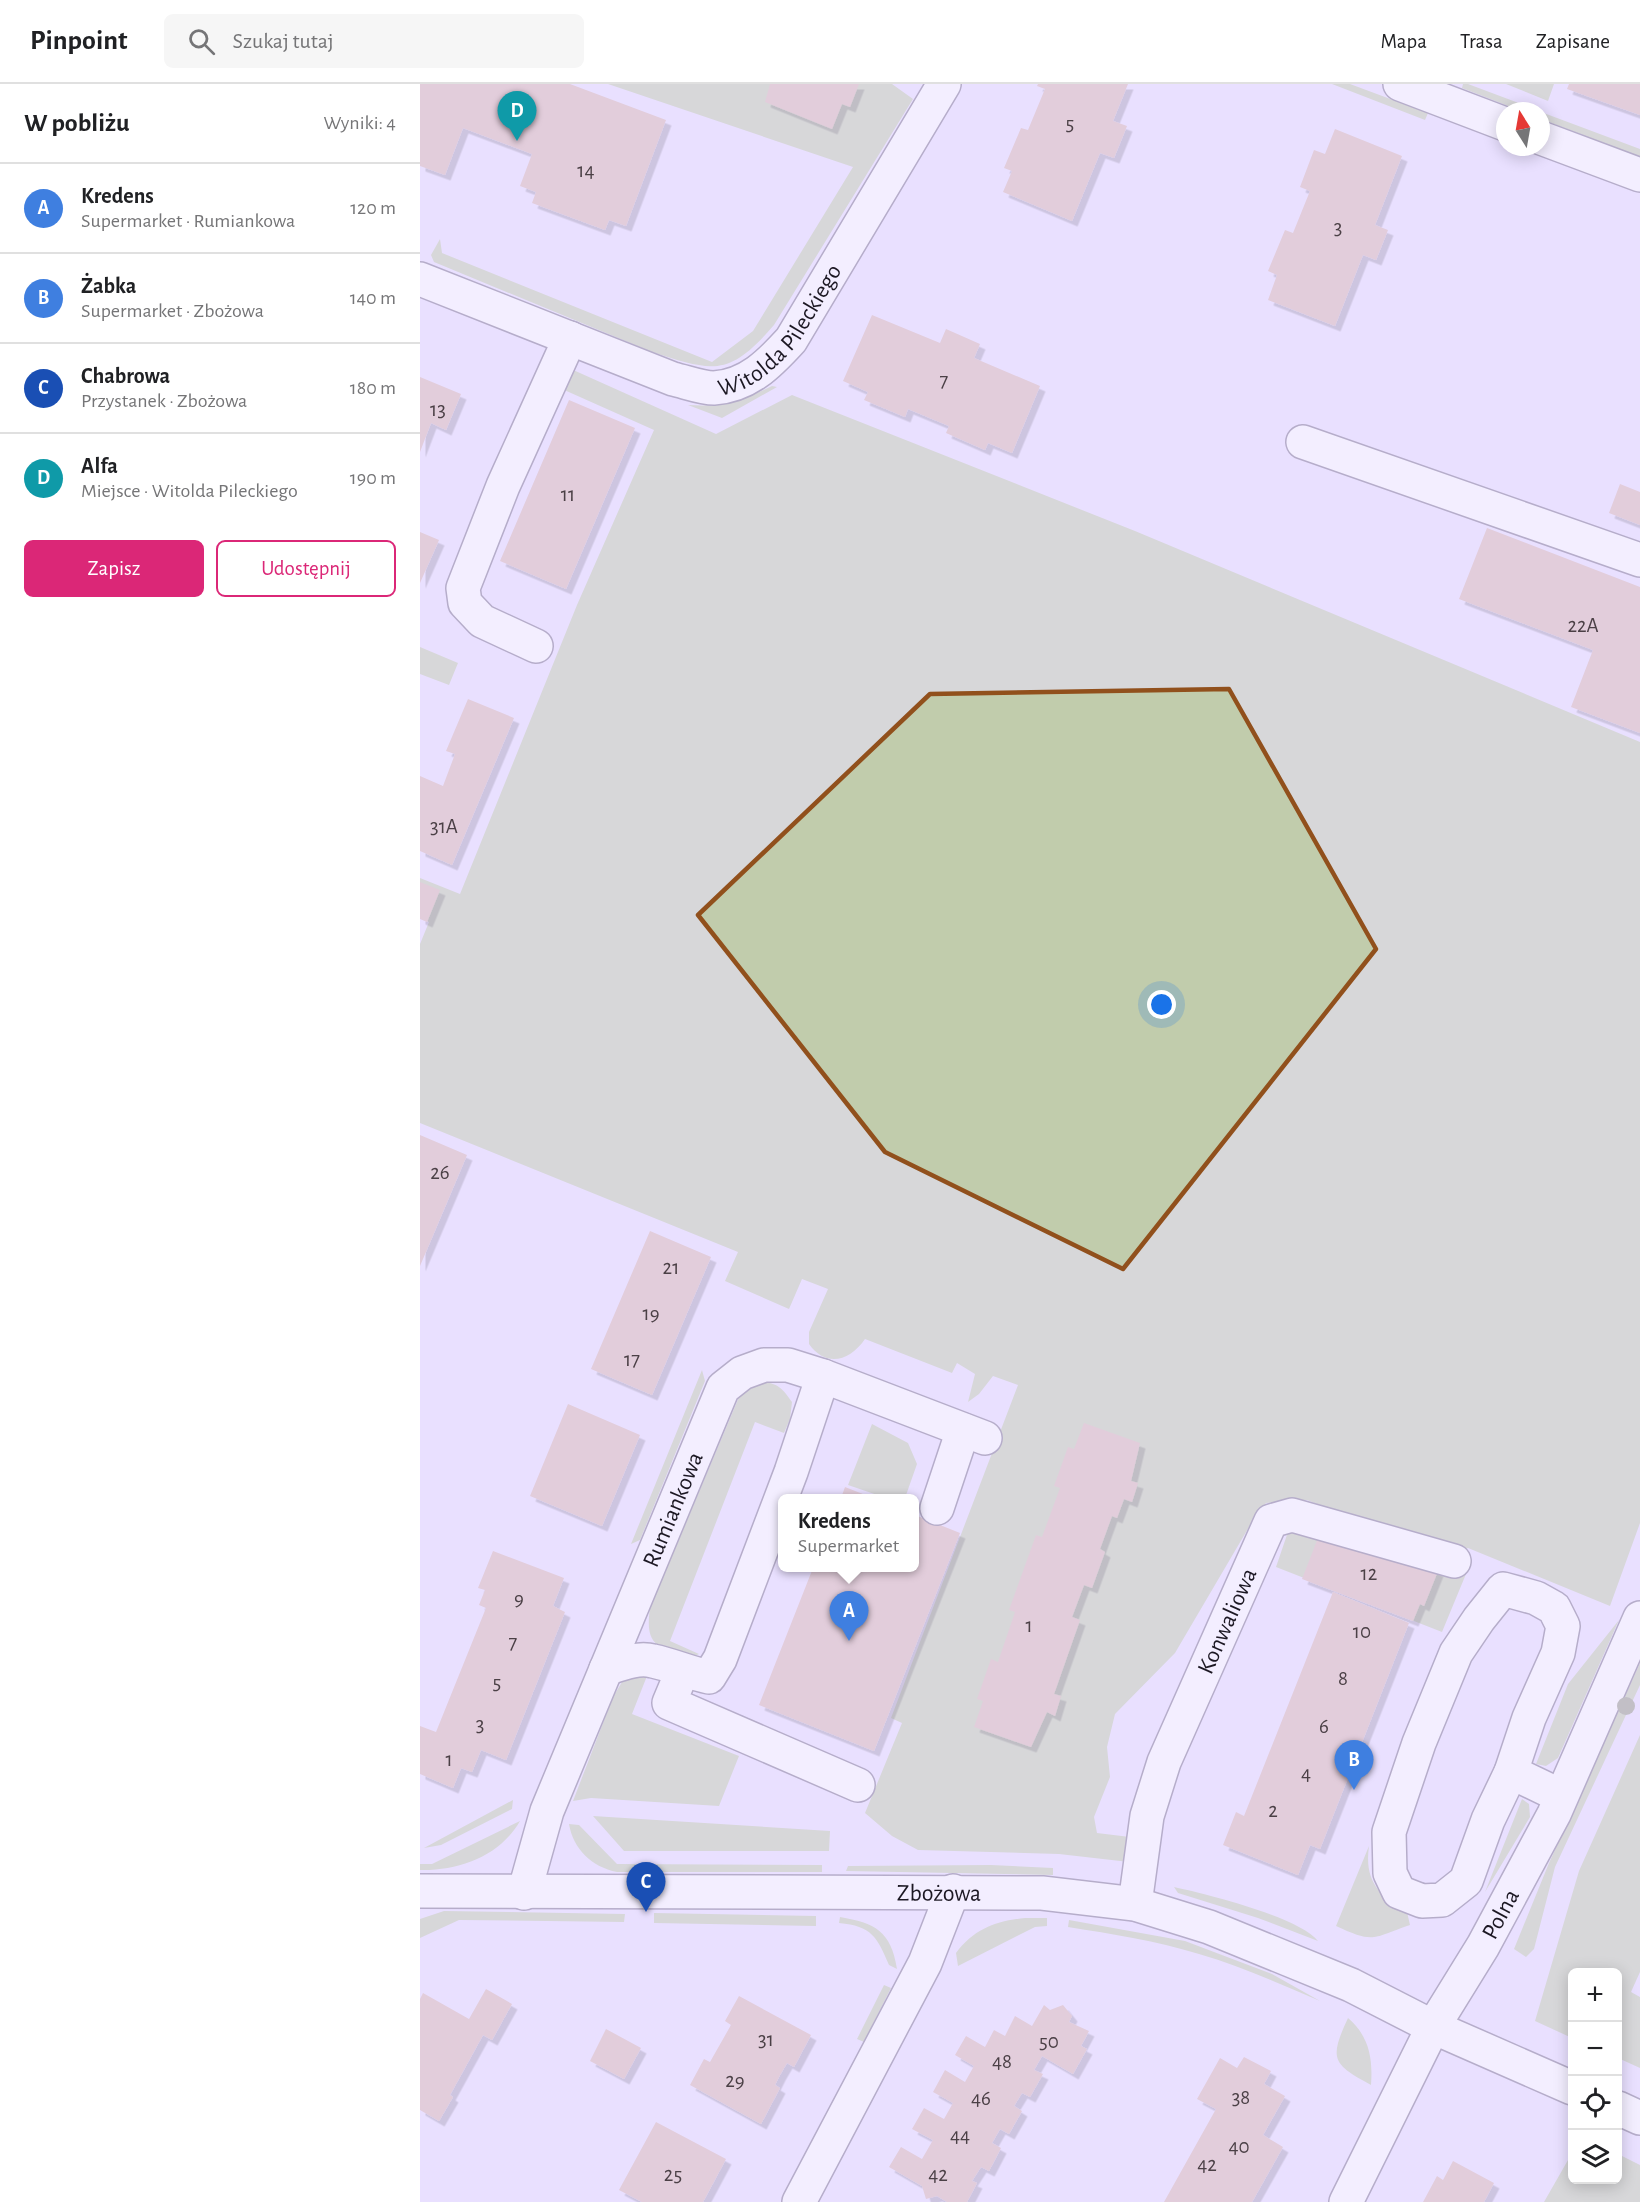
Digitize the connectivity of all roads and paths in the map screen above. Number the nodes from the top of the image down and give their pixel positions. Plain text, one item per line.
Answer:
1 (944, 84) edge
2 (1400, 84) edge
3 (1496, 121) edge
4 (1550, 141) edge
5 (1640, 175) edge
6 (423, 287) edge
7 (570, 339) junction
8 (1303, 442) dead end
9 (1640, 560) edge
10 (536, 646) dead end
11 (823, 1376) junction
12 (782, 1494) edge
13 (778, 1504) edge
14 (937, 1508) dead end
15 (1454, 1561) dead end
16 (1640, 1617) edge
17 (606, 1669) junction
18 (682, 1672) junction
19 (1511, 1772) junction
20 (858, 1785) dead end
21 (1561, 1796) junction
22 (420, 1891) edge
23 (953, 1892) junction
24 (524, 1893) junction
25 (1135, 1904) junction
26 (1433, 2027) junction
27 (1568, 2086) edge
28 (1622, 2110) edge
29 (1640, 2118) edge
30 (799, 2202) edge
31 (1346, 2202) edge

1 - 7 street, Witolda Pileckiego
2 - 3 street
4 - 5 street
6 - 7 street, Witolda Pileckiego
7 - 10 street
8 - 9 street
11 - 12 street
11 - 14 street, Rumiankowa
11 - 17 street, Rumiankowa
13 - 18 street
15 - 25 street, Konwaliowa
16 - 21 street, Polna
17 - 18 street
17 - 24 street, Rumiankowa
18 - 20 street
19 - 19 street
19 - 21 street
21 - 26 street, Polna
22 - 24 street, Zbożowa
23 - 24 street, Zbożowa
23 - 25 street, Zbożowa
23 - 30 street
25 - 26 street, Zbożowa
26 - 27 street, Zbożowa
26 - 31 street, Polna
28 - 29 street

